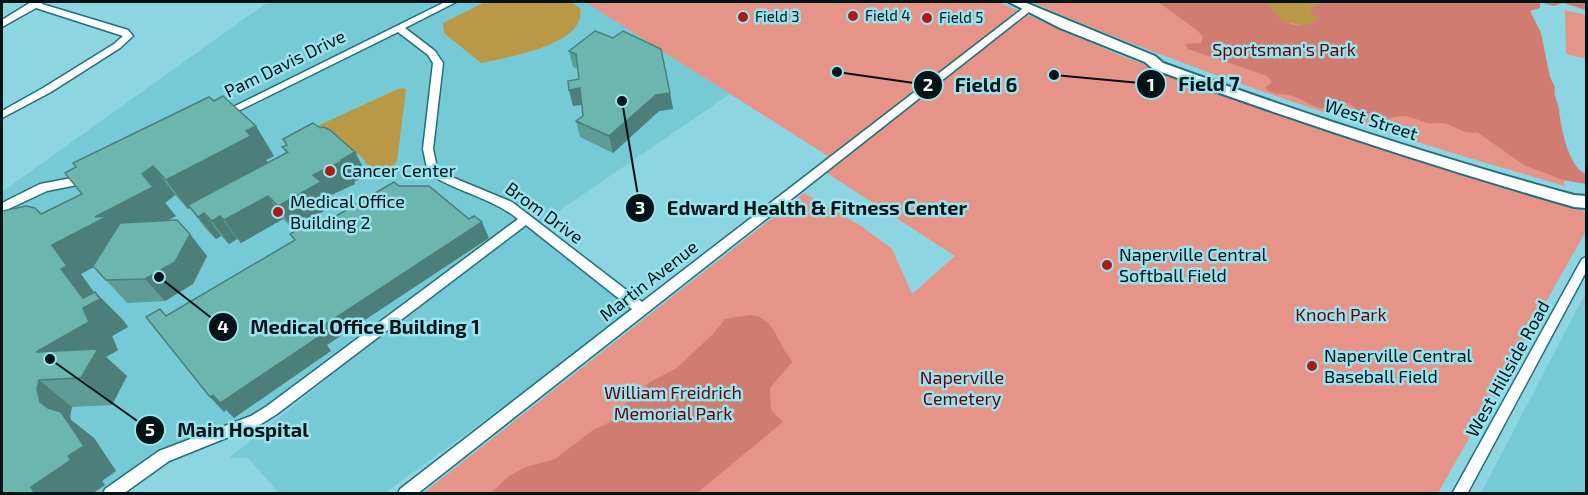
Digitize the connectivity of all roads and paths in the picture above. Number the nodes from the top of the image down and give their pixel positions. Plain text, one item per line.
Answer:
1 (451, 2) edge
2 (1015, 2) edge
3 (37, 3) edge
4 (1029, 8) junction
5 (2, 24) edge
6 (399, 28) junction
7 (2, 115) edge
8 (210, 122) edge
9 (98, 177) edge
10 (1587, 201) edge
11 (2, 208) edge
12 (527, 218) junction
13 (1587, 262) edge
14 (641, 309) junction
15 (110, 494) edge
16 (405, 494) edge
17 (1459, 494) edge

1 - 6 street, Pam Davis Drive
2 - 4 street, West Street
3 - 5 street
3 - 7 street
4 - 10 street, West Street
4 - 14 street, Martin Avenue
6 - 8 street, Pam Davis Drive
6 - 12 street, Brom Drive
9 - 11 street
12 - 14 street, Brom Drive
12 - 15 street
13 - 17 street, West Hillside Road
14 - 16 street, Martin Avenue

